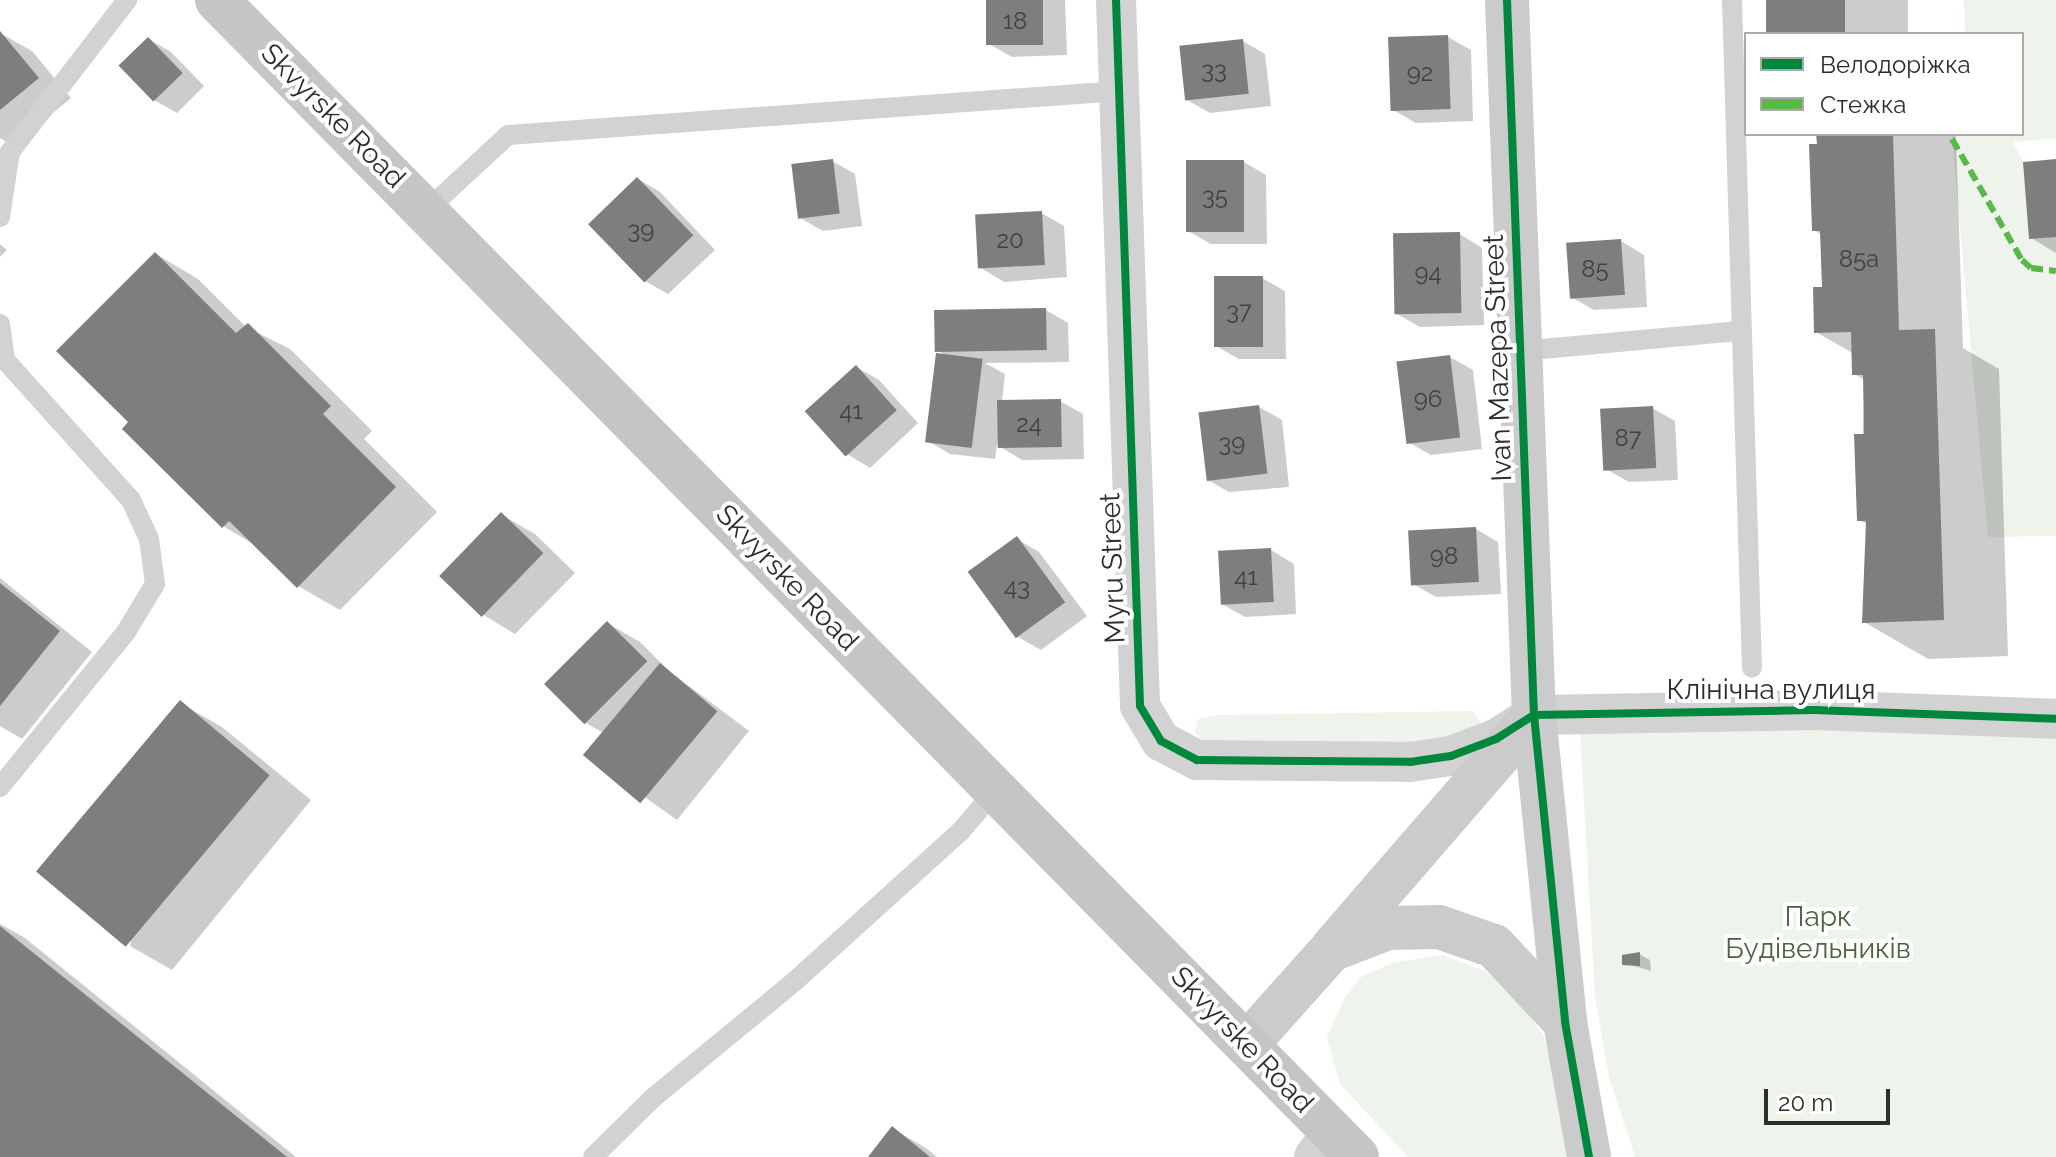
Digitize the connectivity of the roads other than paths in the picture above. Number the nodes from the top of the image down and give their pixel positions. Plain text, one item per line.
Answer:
1 (127, 0) edge
2 (217, 0) edge
3 (1116, 0) edge
4 (1507, 0) edge
5 (1732, 0) edge
6 (1119, 91) junction
7 (427, 210) junction
8 (0, 217) edge
9 (0, 324) edge
10 (1738, 331) junction
11 (1520, 351) junction
12 (1752, 668) dead end
13 (1534, 715) junction
14 (2056, 719) edge
15 (0, 787) edge
16 (996, 790) junction
17 (1331, 950) junction
18 (1565, 1022) junction
19 (1247, 1044) junction
20 (1334, 1149) edge
21 (593, 1157) edge
22 (1589, 1157) edge

1 - 8 lane
2 - 7 main road, Skvyrske Road
3 - 6 street, Myru Street
4 - 11 street, Ivan Mazepa Street
5 - 10 lane
6 - 7 lane
6 - 13 street, Myru Street
7 - 16 main road, Skvyrske Road
9 - 15 lane
10 - 11 lane
10 - 12 lane
11 - 13 street, Ivan Mazepa Street
13 - 14 street, Клінічна вулиця
13 - 17 street
13 - 18 street, Ivan Mazepa Street
16 - 19 main road, Skvyrske Road
16 - 21 lane
17 - 18 street
17 - 19 street
18 - 22 street, Ivan Mazepa Street
19 - 20 main road, Skvyrske Road

